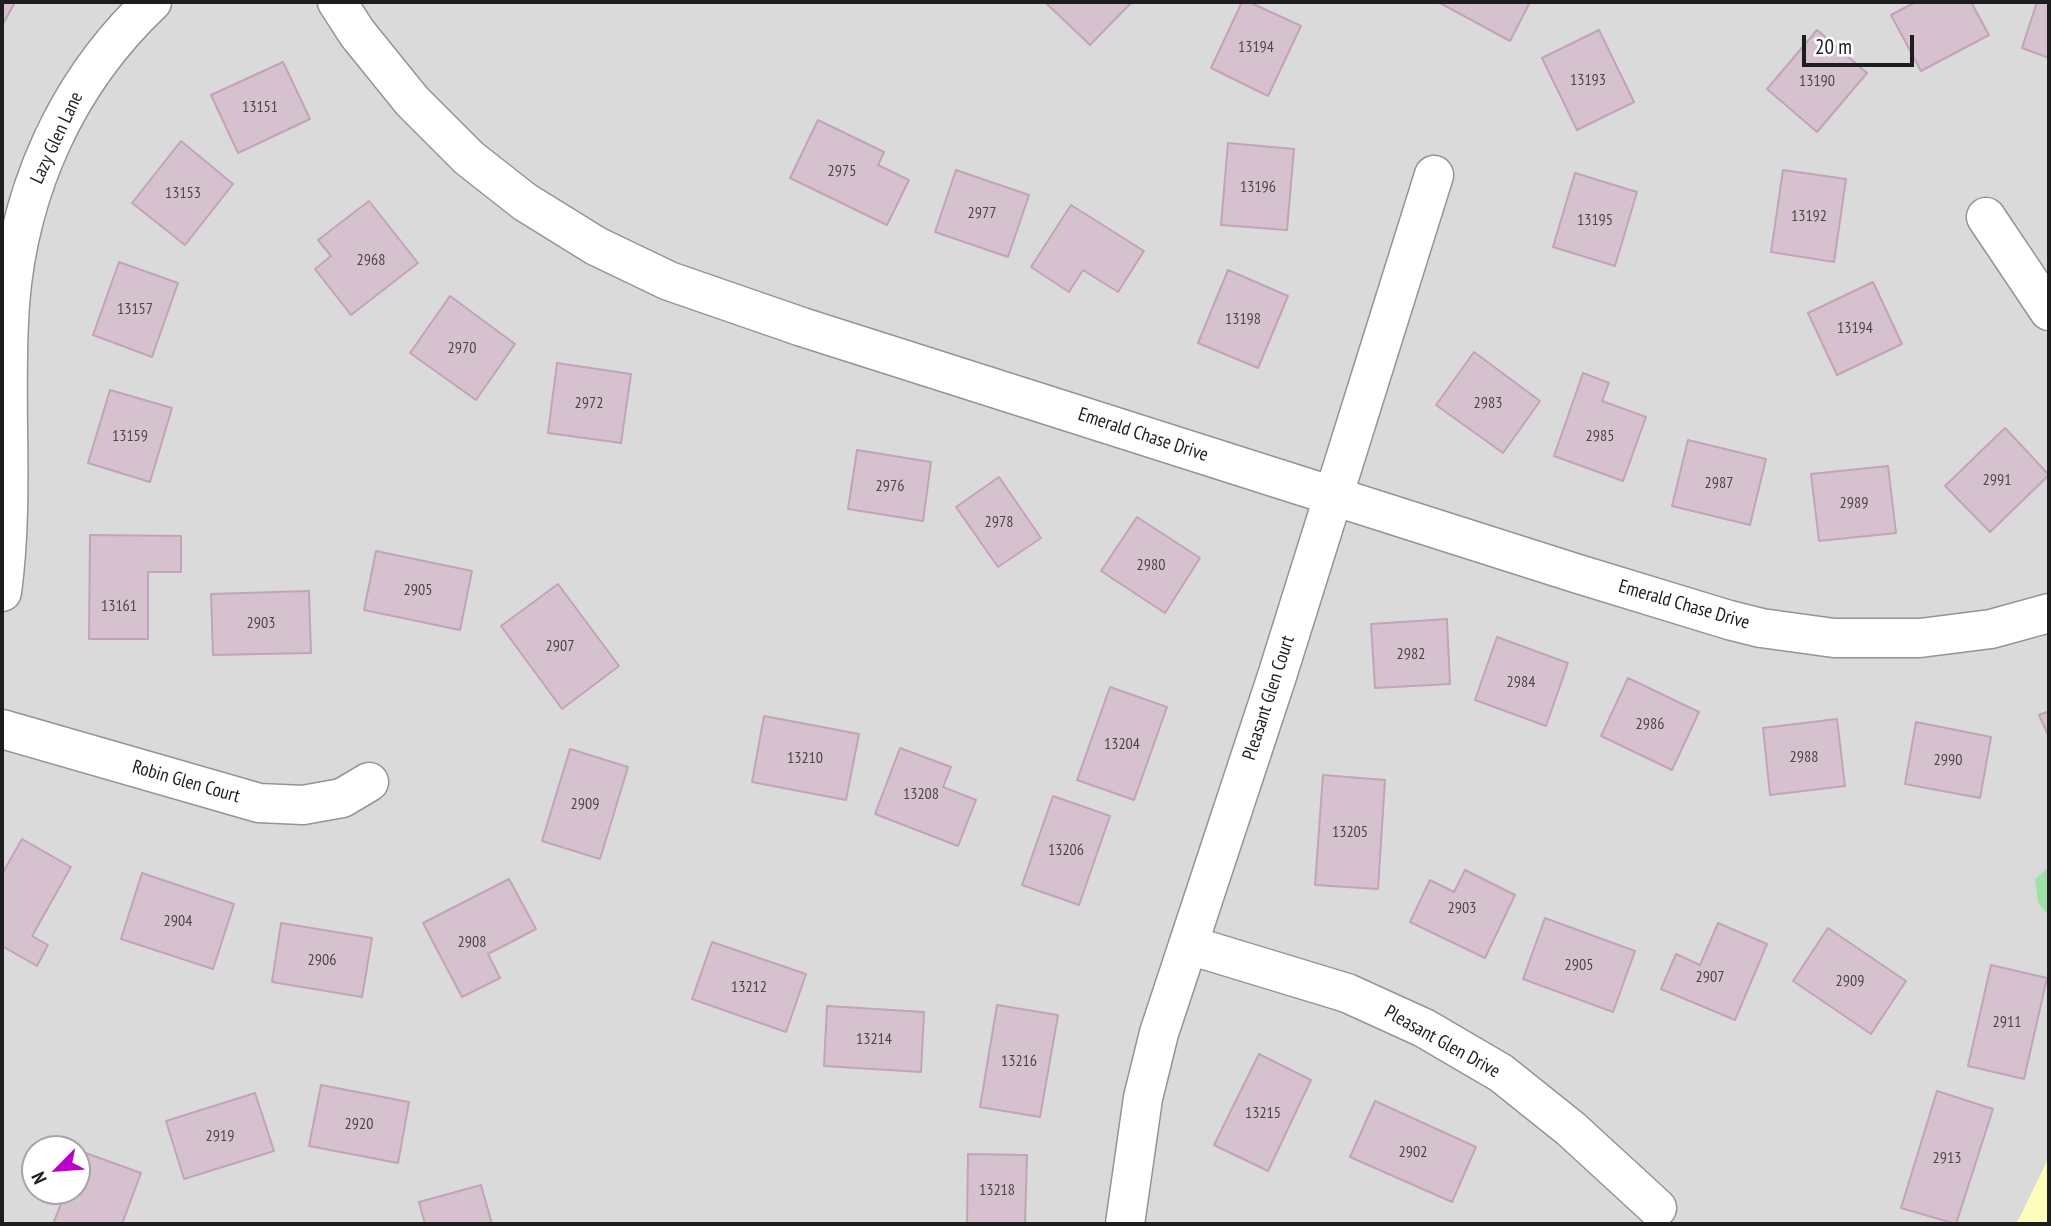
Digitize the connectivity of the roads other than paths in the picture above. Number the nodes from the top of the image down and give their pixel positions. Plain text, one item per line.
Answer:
1 (152, 2) edge
2 (337, 2) edge
3 (1434, 175) dead end
4 (1986, 217) dead end
5 (2049, 311) edge
6 (1333, 495) junction
7 (2, 592) edge
8 (2049, 613) edge
9 (2, 729) edge
10 (369, 782) dead end
11 (1189, 945) junction
12 (1657, 1208) dead end
13 (1125, 1224) edge

1 - 7 street, Lazy Glen Lane
2 - 6 street, Emerald Chase Drive
3 - 6 street, Pleasant Glen Court
4 - 5 street
6 - 8 street, Emerald Chase Drive
6 - 11 street, Pleasant Glen Court
9 - 10 street, Robin Glen Court
11 - 12 street, Pleasant Glen Drive
11 - 13 street, Pleasant Glen Court

